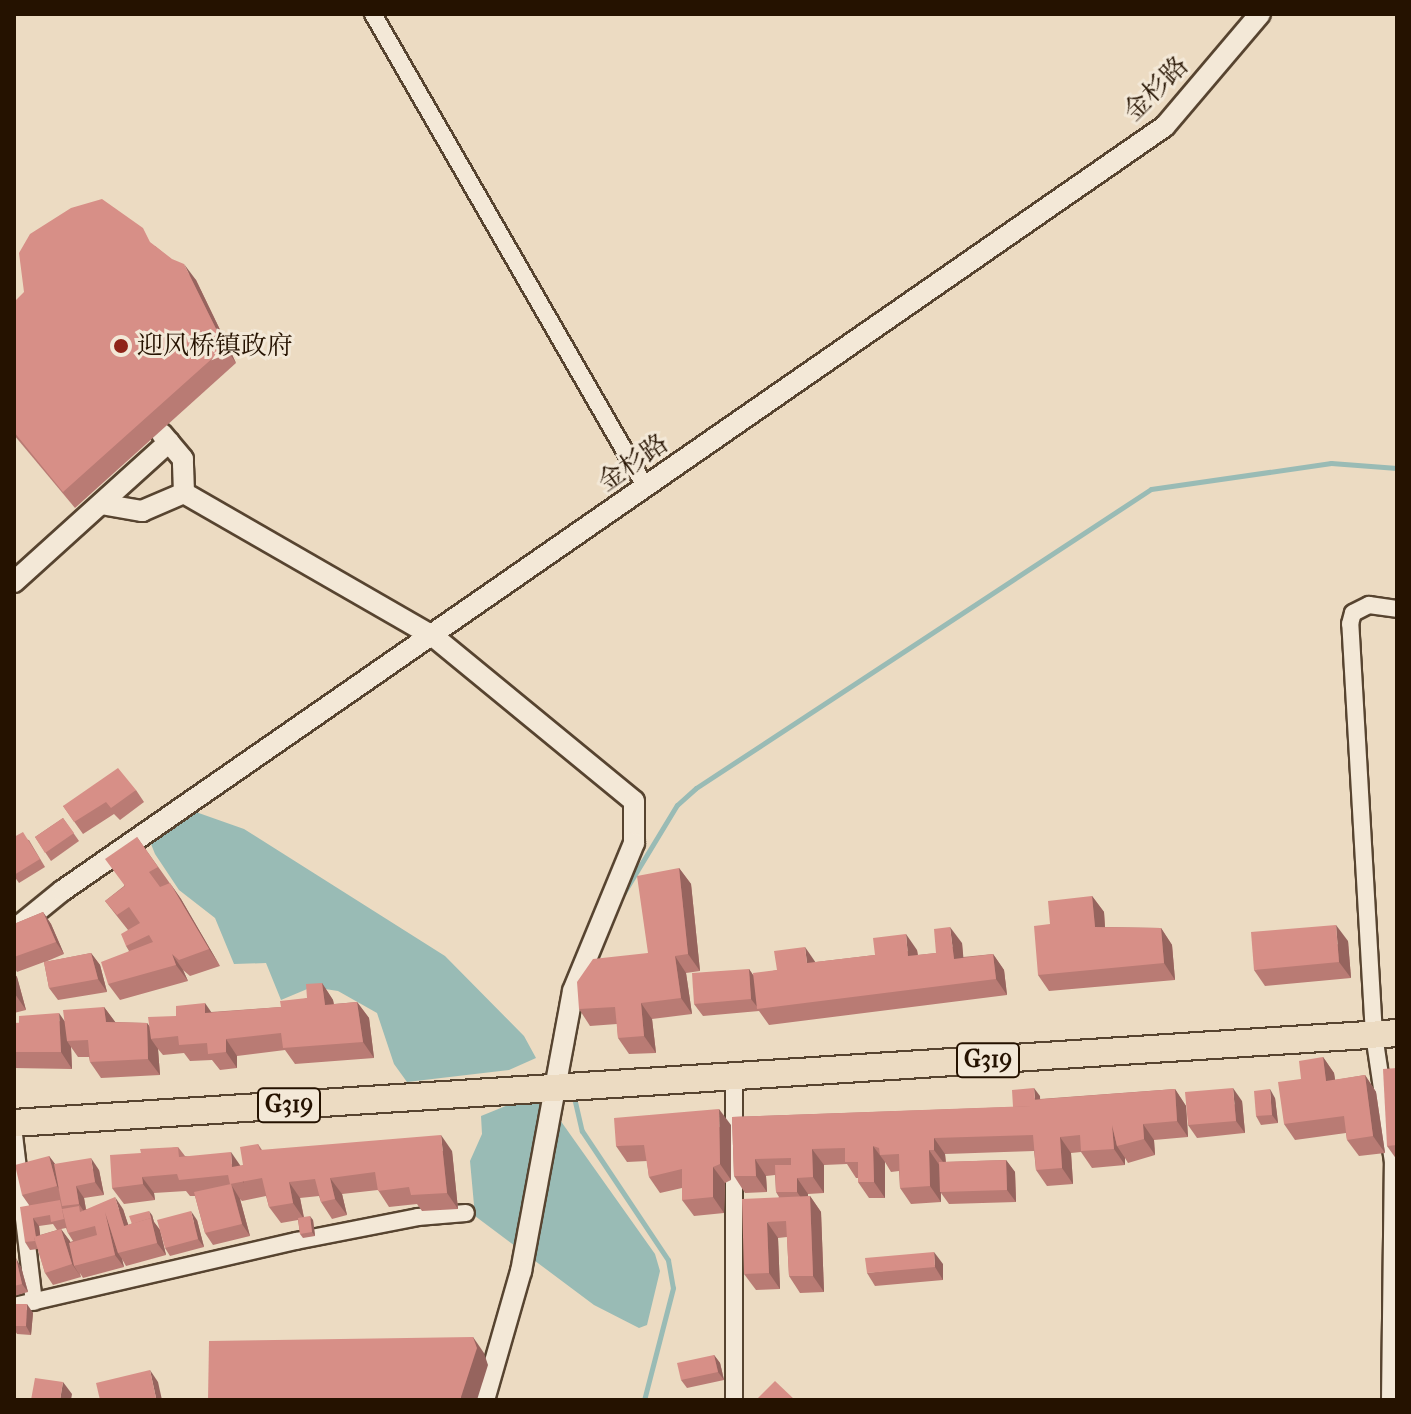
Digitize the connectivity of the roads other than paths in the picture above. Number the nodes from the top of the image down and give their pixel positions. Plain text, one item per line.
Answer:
1 (373, 14) edge
2 (1260, 14) edge
3 (149, 418) edge
4 (169, 442) junction
5 (645, 486) junction
6 (184, 493) junction
7 (101, 504) junction
8 (14, 582) edge
9 (1397, 609) edge
10 (433, 636) junction
11 (14, 930) edge
12 (1385, 1034) edge
13 (734, 1076) junction
14 (566, 1087) junction
15 (14, 1123) edge
16 (14, 1135) edge
17 (466, 1213) dead end
18 (34, 1302) junction
19 (14, 1306) edge
20 (484, 1400) edge
21 (734, 1400) edge
22 (1390, 1400) edge

1 - 5 street
2 - 5 street, 金杉路
3 - 4 street
4 - 6 street
4 - 7 street
5 - 10 street, 金杉路
6 - 7 street
6 - 10 street
7 - 8 street
9 - 12 street
10 - 11 street, 金杉路
10 - 14 street
12 - 13 highway, G319
12 - 22 street
13 - 14 highway, G319
13 - 21 street
14 - 15 highway, G319
14 - 20 street
16 - 18 street
17 - 18 street
18 - 19 street

